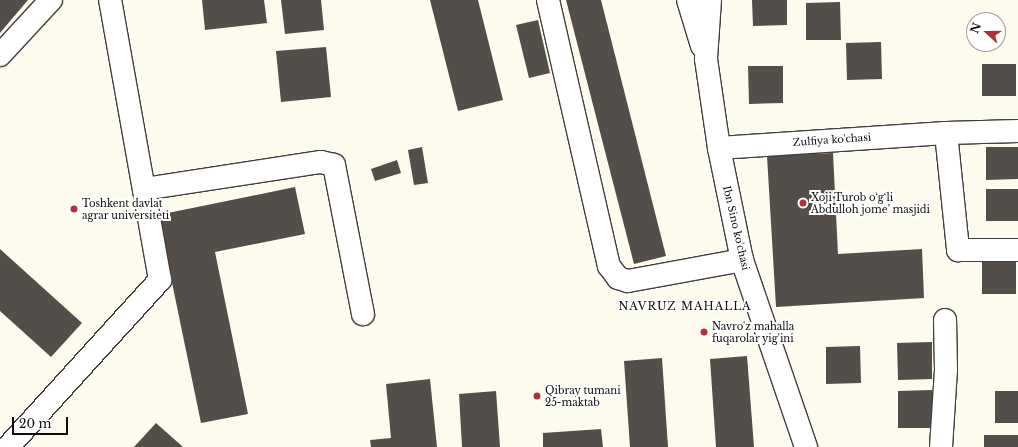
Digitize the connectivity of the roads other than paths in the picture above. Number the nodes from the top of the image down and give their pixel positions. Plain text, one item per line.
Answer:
1 (51, 0) edge
2 (110, 0) edge
3 (548, 0) edge
4 (688, 0) edge
5 (710, 0) edge
6 (0, 55) edge
7 (706, 59) junction
8 (1018, 132) edge
9 (946, 133) junction
10 (719, 148) junction
11 (144, 189) junction
12 (1018, 250) edge
13 (742, 260) junction
14 (362, 314) dead end
15 (945, 320) dead end
16 (8, 447) edge
17 (806, 447) edge
18 (942, 447) edge

1 - 6 street
2 - 11 street
3 - 13 street
4 - 7 street
5 - 7 street, Ibn Sino ko'chasi
7 - 10 street, Ibn Sino ko'chasi
8 - 9 street, Zulfiya ko'chasi
9 - 10 street, Zulfiya ko'chasi
9 - 12 street
10 - 13 street, Ibn Sino ko'chasi
11 - 14 street
11 - 16 street
13 - 17 street, Ibn Sino ko'chasi
15 - 18 street

